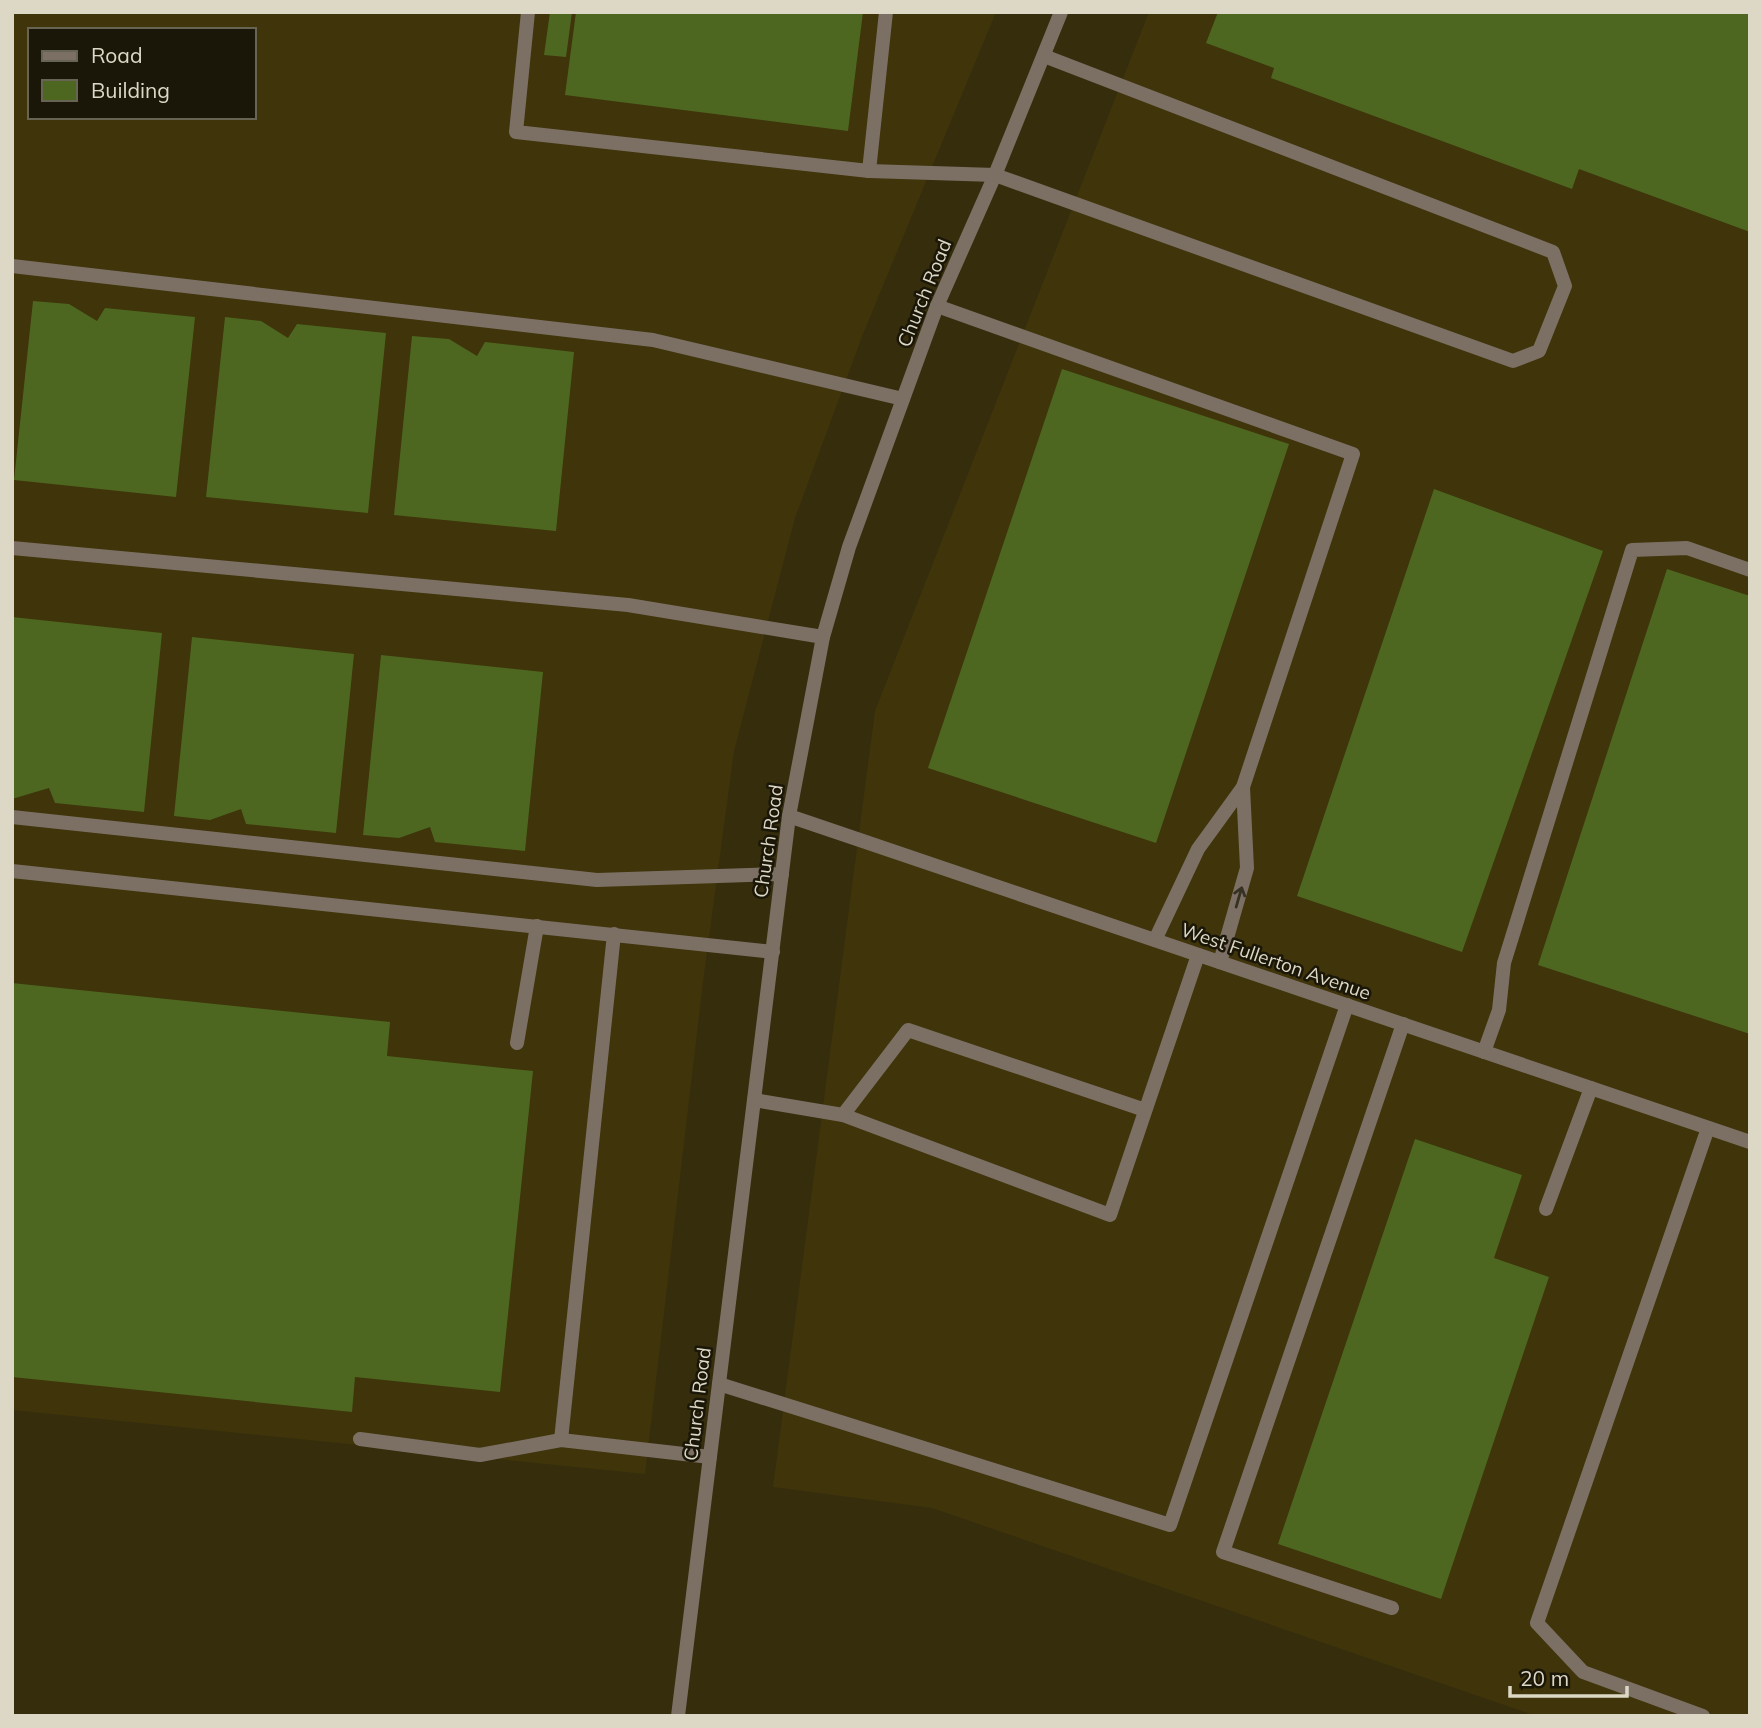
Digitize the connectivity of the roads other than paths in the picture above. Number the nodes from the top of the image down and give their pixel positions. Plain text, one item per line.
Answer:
1 (528, 12) edge
2 (886, 12) edge
3 (1060, 12) edge
4 (1044, 56) junction
5 (869, 171) junction
6 (995, 175) junction
7 (12, 266) edge
8 (937, 306) junction
9 (904, 399) junction
10 (12, 548) edge
11 (1750, 570) edge
12 (823, 638) junction
13 (1243, 787) junction
14 (789, 816) junction
15 (12, 817) edge
16 (12, 871) edge
17 (782, 874) junction
18 (537, 926) junction
19 (614, 934) junction
20 (1155, 940) junction
21 (773, 952) junction
22 (1198, 955) junction
23 (1220, 962) junction
24 (1347, 1005) junction
25 (1403, 1024) junction
26 (517, 1042) dead end
27 (1484, 1052) junction
28 (1591, 1088) junction
29 (754, 1100) junction
30 (1145, 1110) junction
31 (843, 1115) junction
32 (1708, 1128) junction
33 (1750, 1142) edge
34 (1546, 1209) dead end
35 (719, 1384) junction
36 (360, 1439) dead end
37 (561, 1440) junction
38 (710, 1457) junction
39 (1392, 1608) dead end
40 (678, 1716) edge
41 (1703, 1716) edge

1 - 5 street
2 - 5 street
3 - 4 street, Church Road
4 - 6 street, Church Road
4 - 6 street
5 - 6 street
6 - 8 street, Church Road
7 - 9 street
8 - 9 street, Church Road
8 - 13 street
9 - 12 street, Church Road
10 - 12 street
11 - 27 street
12 - 14 street, Church Road
13 - 20 street
23 -> 13 street
14 - 17 street, Church Road
14 - 20 street, West Fullerton Avenue
15 - 17 street
16 - 18 street
17 - 21 street, Church Road
18 - 19 street
18 - 26 street
19 - 21 street
19 - 37 street
20 - 22 street, West Fullerton Avenue
21 - 29 street, Church Road
22 - 23 street, West Fullerton Avenue
22 - 30 street
23 - 24 street, West Fullerton Avenue
24 - 25 street, West Fullerton Avenue
24 - 35 street
25 - 27 street, West Fullerton Avenue
25 - 39 street
27 - 28 street, West Fullerton Avenue
28 - 32 street, West Fullerton Avenue
28 - 34 street
29 - 31 street
29 - 35 street, Church Road
30 - 31 street
30 - 31 street
32 - 33 street, West Fullerton Avenue
32 - 41 street
35 - 38 street, Church Road
36 - 37 street
37 - 38 street
38 - 40 street, Church Road

